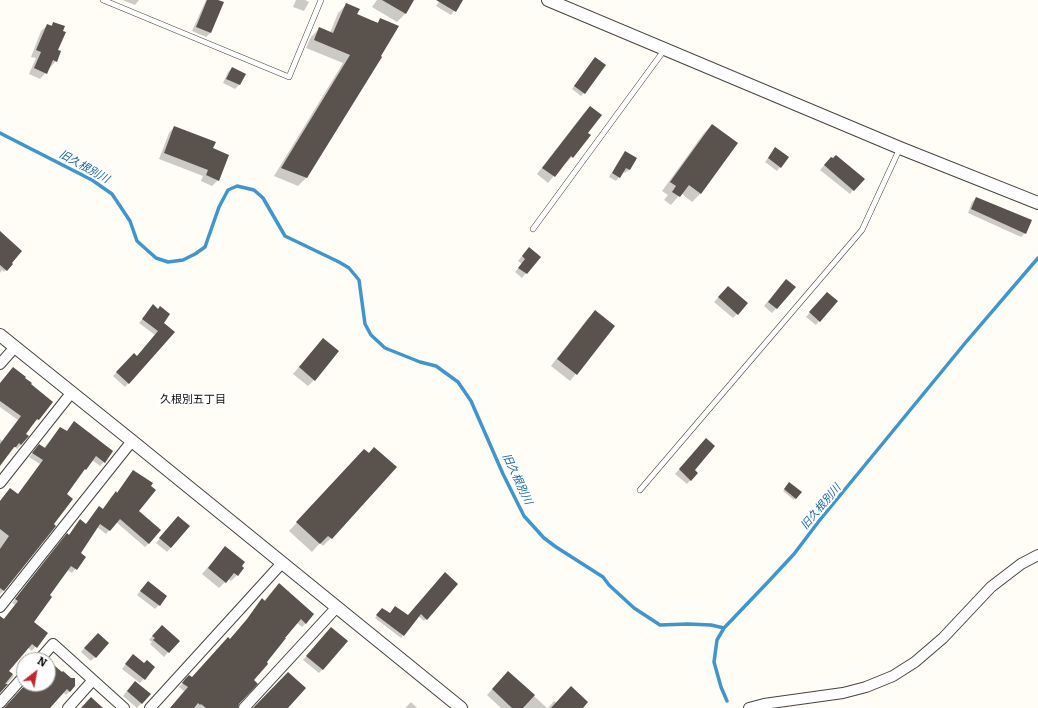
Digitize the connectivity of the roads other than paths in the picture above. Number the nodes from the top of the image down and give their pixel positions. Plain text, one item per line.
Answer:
1 (102, 0) edge
2 (321, 0) edge
3 (548, 0) edge
4 (665, 49) junction
5 (900, 148) junction
6 (1038, 204) edge
7 (533, 229) dead end
8 (0, 335) edge
9 (15, 347) junction
10 (0, 364) edge
11 (72, 392) junction
12 (132, 441) junction
13 (0, 483) edge
14 (640, 490) dead end
15 (1038, 554) edge
16 (282, 563) junction
17 (1, 603) edge
18 (336, 608) junction
19 (46, 652) edge
20 (93, 680) junction
21 (16, 685) edge
22 (0, 702) edge
23 (68, 708) edge
24 (124, 708) edge
25 (150, 708) edge
26 (244, 708) edge
27 (461, 708) edge
28 (749, 708) edge

1 - 2 lane
3 - 4 street
4 - 5 street
4 - 7 lane
5 - 6 street
5 - 14 lane
8 - 9 street
9 - 10 street
9 - 11 street
11 - 12 street
11 - 13 street
12 - 16 street
12 - 17 street
15 - 28 street
16 - 18 street
16 - 25 street
18 - 26 street
18 - 27 street
19 - 20 street
20 - 23 street
20 - 24 street
21 - 22 street

